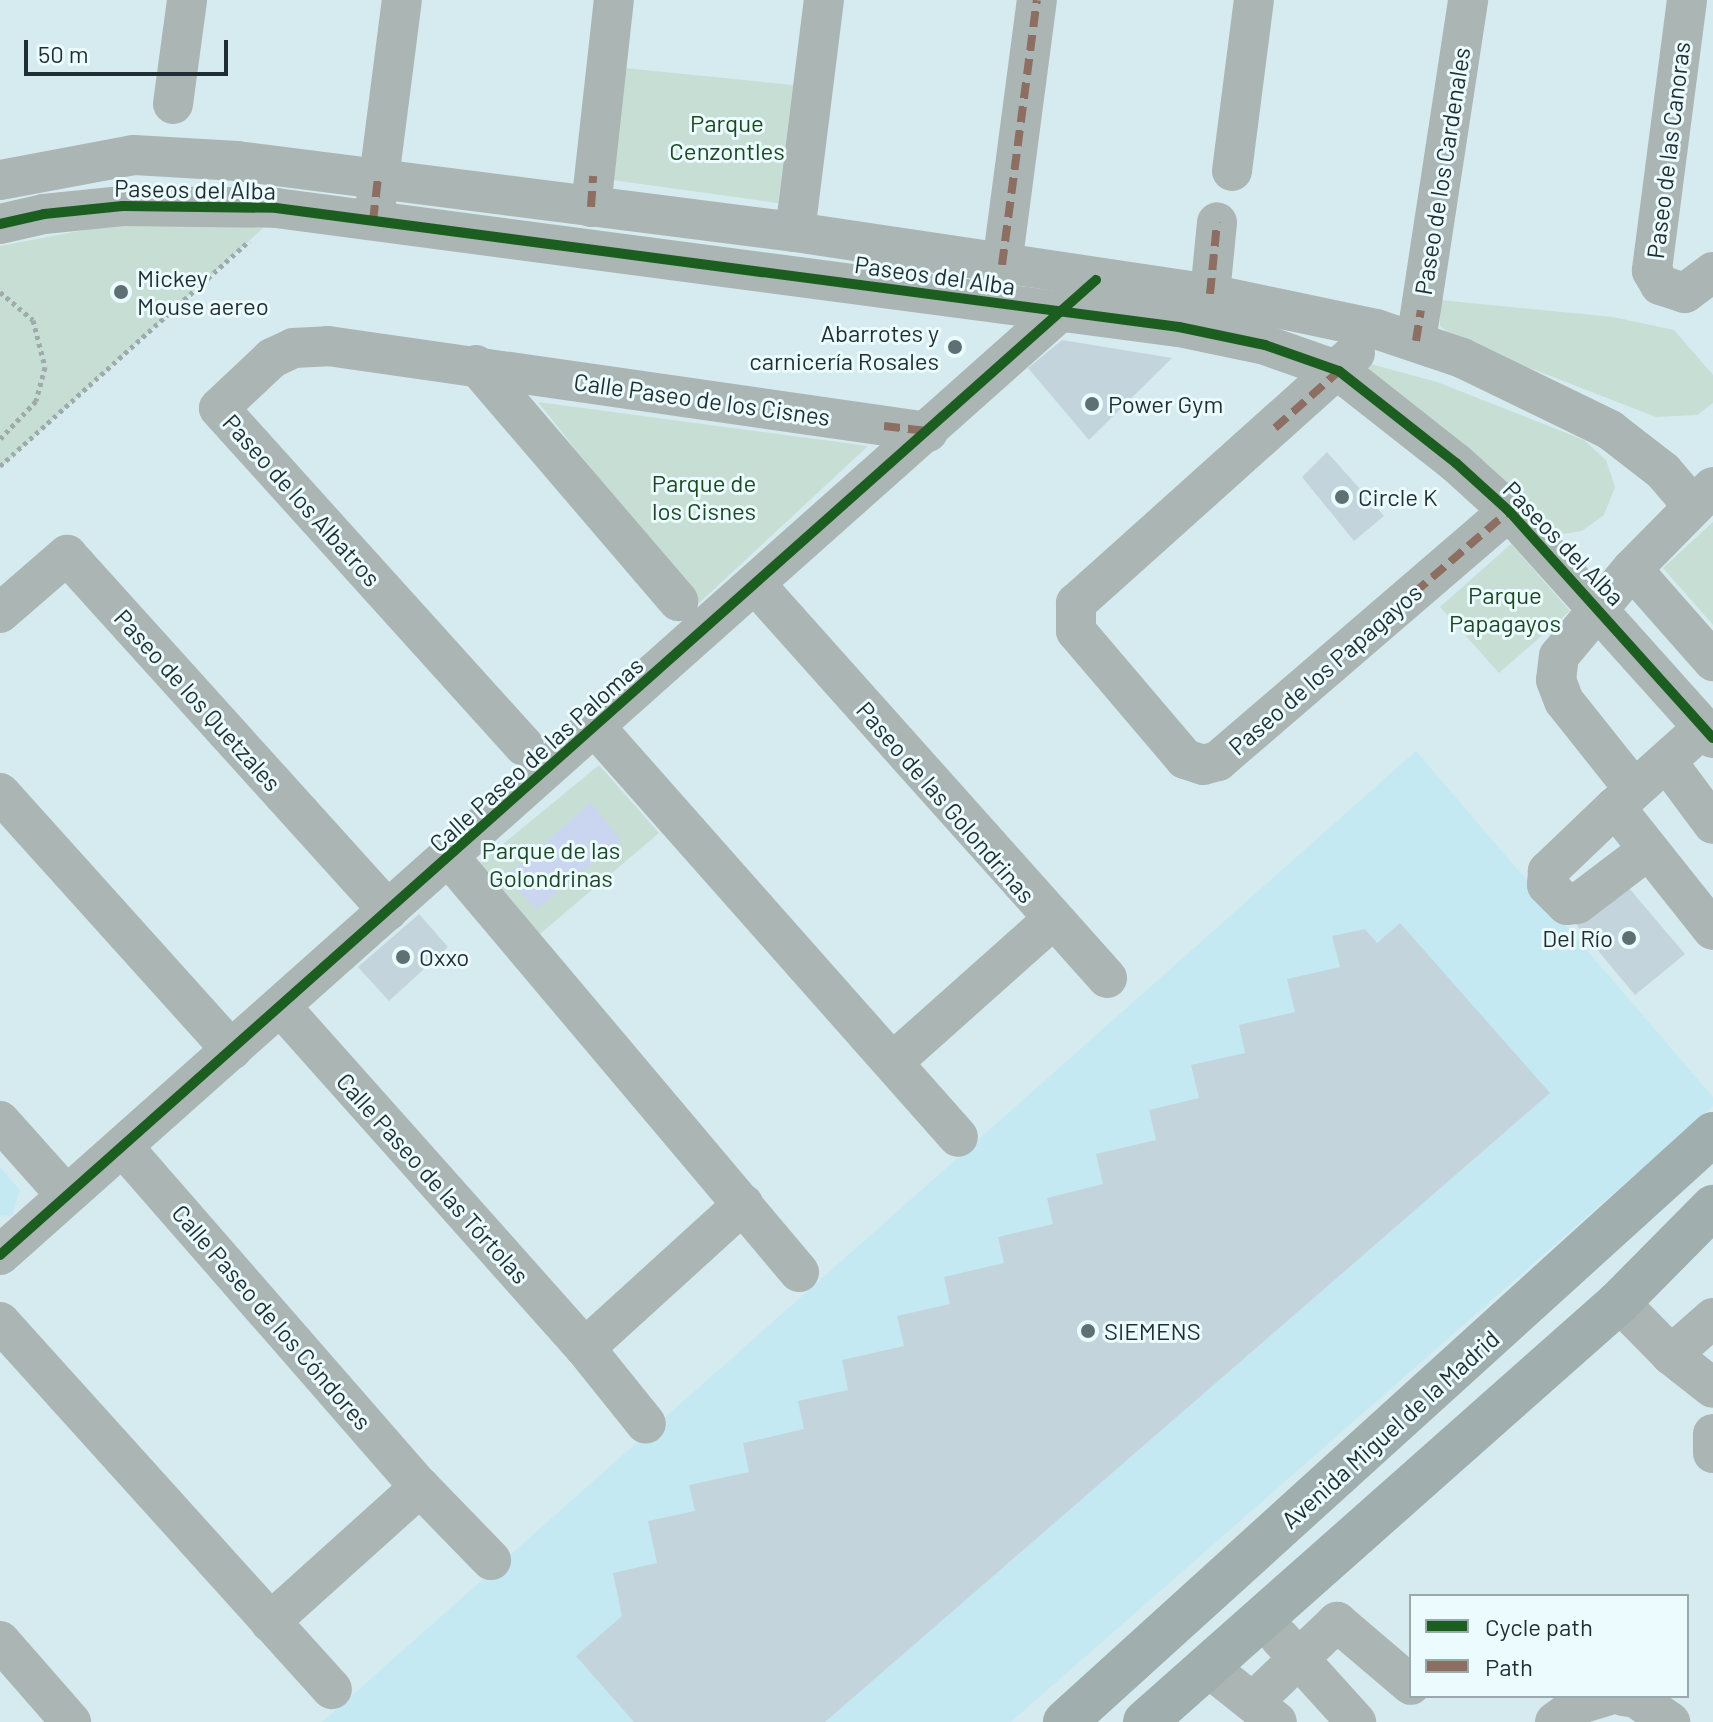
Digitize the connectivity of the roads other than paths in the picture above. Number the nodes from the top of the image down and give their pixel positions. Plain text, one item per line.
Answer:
1 (187, 0) edge
2 (402, 0) edge
3 (614, 0) edge
4 (824, 0) edge
5 (1037, 0) edge
6 (1254, 0) edge
7 (1468, 0) edge
8 (1687, 0) edge
9 (173, 104) dead end
10 (1232, 171) dead end
11 (378, 178) junction
12 (0, 180) edge
13 (591, 207) junction
14 (373, 221) junction
15 (1217, 222) dead end
16 (0, 224) edge
17 (795, 232) junction
18 (1002, 265) junction
19 (1713, 272) edge
20 (1096, 280) junction
21 (1210, 294) junction
22 (1060, 312) junction
23 (1376, 329) junction
24 (1416, 341) junction
25 (476, 365) junction
26 (1339, 371) junction
27 (928, 432) junction
28 (1703, 496) edge
29 (1509, 511) junction
30 (1632, 569) junction
31 (756, 585) junction
32 (678, 601) dead end
33 (1598, 606) junction
34 (0, 613) edge
35 (1713, 661) edge
36 (596, 728) junction
37 (1708, 732) edge
38 (524, 746) dead end
39 (1667, 762) junction
40 (0, 793) edge
41 (1625, 798) junction
42 (1713, 824) edge
43 (1648, 850) junction
44 (449, 857) junction
45 (388, 910) junction
46 (1051, 921) junction
47 (1713, 930) edge
48 (1107, 978) dead end
49 (282, 1008) junction
50 (231, 1050) junction
51 (894, 1061) junction
52 (0, 1121) edge
53 (1713, 1134) edge
54 (958, 1137) dead end
55 (123, 1147) junction
56 (66, 1195) junction
57 (743, 1204) junction
58 (1713, 1207) edge
59 (0, 1255) edge
60 (799, 1272) dead end
61 (1619, 1302) junction
62 (1713, 1318) edge
63 (0, 1322) edge
64 (585, 1348) junction
65 (1671, 1355) junction
66 (1713, 1388) edge
67 (646, 1424) dead end
68 (1713, 1434) edge
69 (1713, 1453) edge
70 (420, 1487) junction
71 (491, 1560) dead end
72 (1298, 1583) junction
73 (1259, 1618) junction
74 (270, 1622) junction
75 (1337, 1622) junction
76 (0, 1641) edge
77 (1298, 1655) junction
78 (1208, 1667) junction
79 (1409, 1683) edge
80 (332, 1689) dead end
81 (1600, 1698) edge
82 (1636, 1698) edge
83 (1266, 1712) edge
84 (71, 1722) edge
85 (1065, 1722) edge
86 (1145, 1722) edge
87 (1356, 1722) edge
88 (1555, 1722) edge
89 (1670, 1722) edge

1 - 9 street
2 - 11 street
3 - 13 street
4 - 17 street
5 - 18 street
6 - 10 street
7 - 24 street, Paseo de los Cardenales
8 - 19 street, Paseo de las Canoras
11 - 12 street, Paseos del Alba
11 - 13 street, Paseos del Alba
11 - 14 street
13 - 17 street, Paseos del Alba
14 - 16 street, Paseos del Alba
14 - 22 street, Paseos del Alba
15 - 21 street
17 - 18 street, Paseos del Alba
18 - 20 street, Paseos del Alba
20 - 21 street, Paseos del Alba
20 - 22 street, Calle Paseo de las Palomas
21 - 23 street, Paseos del Alba
22 - 26 street, Paseos del Alba
22 - 27 street, Calle Paseo de las Palomas
23 - 24 street, Paseos del Alba
23 - 26 street
24 - 28 street, Paseos del Alba
25 - 27 street, Calle Paseo de los Cisnes
25 - 32 street
25 - 38 street, Paseo de los Albatros
26 - 29 street, Paseos del Alba
26 - 29 street, Paseo de los Papagayos
27 - 31 street, Calle Paseo de las Palomas
28 - 30 street, Paseos del Alba
29 - 33 street, Paseos del Alba
30 - 33 street, Paseos del Alba
30 - 35 street, Paseos del Alba
31 - 36 street, Calle Paseo de las Palomas
31 - 46 street, Paseo de las Golondrinas
33 - 37 street, Paseos del Alba
33 - 41 street
34 - 45 street, Paseo de los Quetzales
36 - 44 street, Calle Paseo de las Palomas
36 - 51 street
37 - 39 street
39 - 41 street
39 - 42 street
40 - 50 street
41 - 43 street
41 - 43 street
43 - 47 street
44 - 45 street, Calle Paseo de las Palomas
44 - 57 street
45 - 49 street, Calle Paseo de las Palomas
46 - 48 street
46 - 51 street, Paseo de las Golondrinas
49 - 50 street, Calle Paseo de las Palomas
49 - 64 street, Calle Paseo de las Tórtolas
50 - 55 street, Calle Paseo de las Palomas
51 - 54 street
52 - 56 street
53 - 85 main road, Avenida Miguel de la Madrid
55 - 56 street, Calle Paseo de las Palomas
55 - 70 street, Calle Paseo de los Cóndores
56 - 59 street, Calle Paseo de las Palomas
57 - 60 street
57 - 64 street
58 - 61 main road
61 - 65 street
61 - 72 main road
62 - 65 street
63 - 74 street
64 - 67 street, Calle Paseo de las Tórtolas
65 - 66 street
68 - 69 street
70 - 71 street, Calle Paseo de los Cóndores
70 - 74 street
72 - 73 main road
72 - 75 street
73 - 77 street
73 - 78 main road
74 - 80 street
75 - 77 street
75 - 79 street
76 - 84 street
77 - 83 street
77 - 87 street
78 - 83 street
78 - 86 main road
81 - 88 street
82 - 89 street

